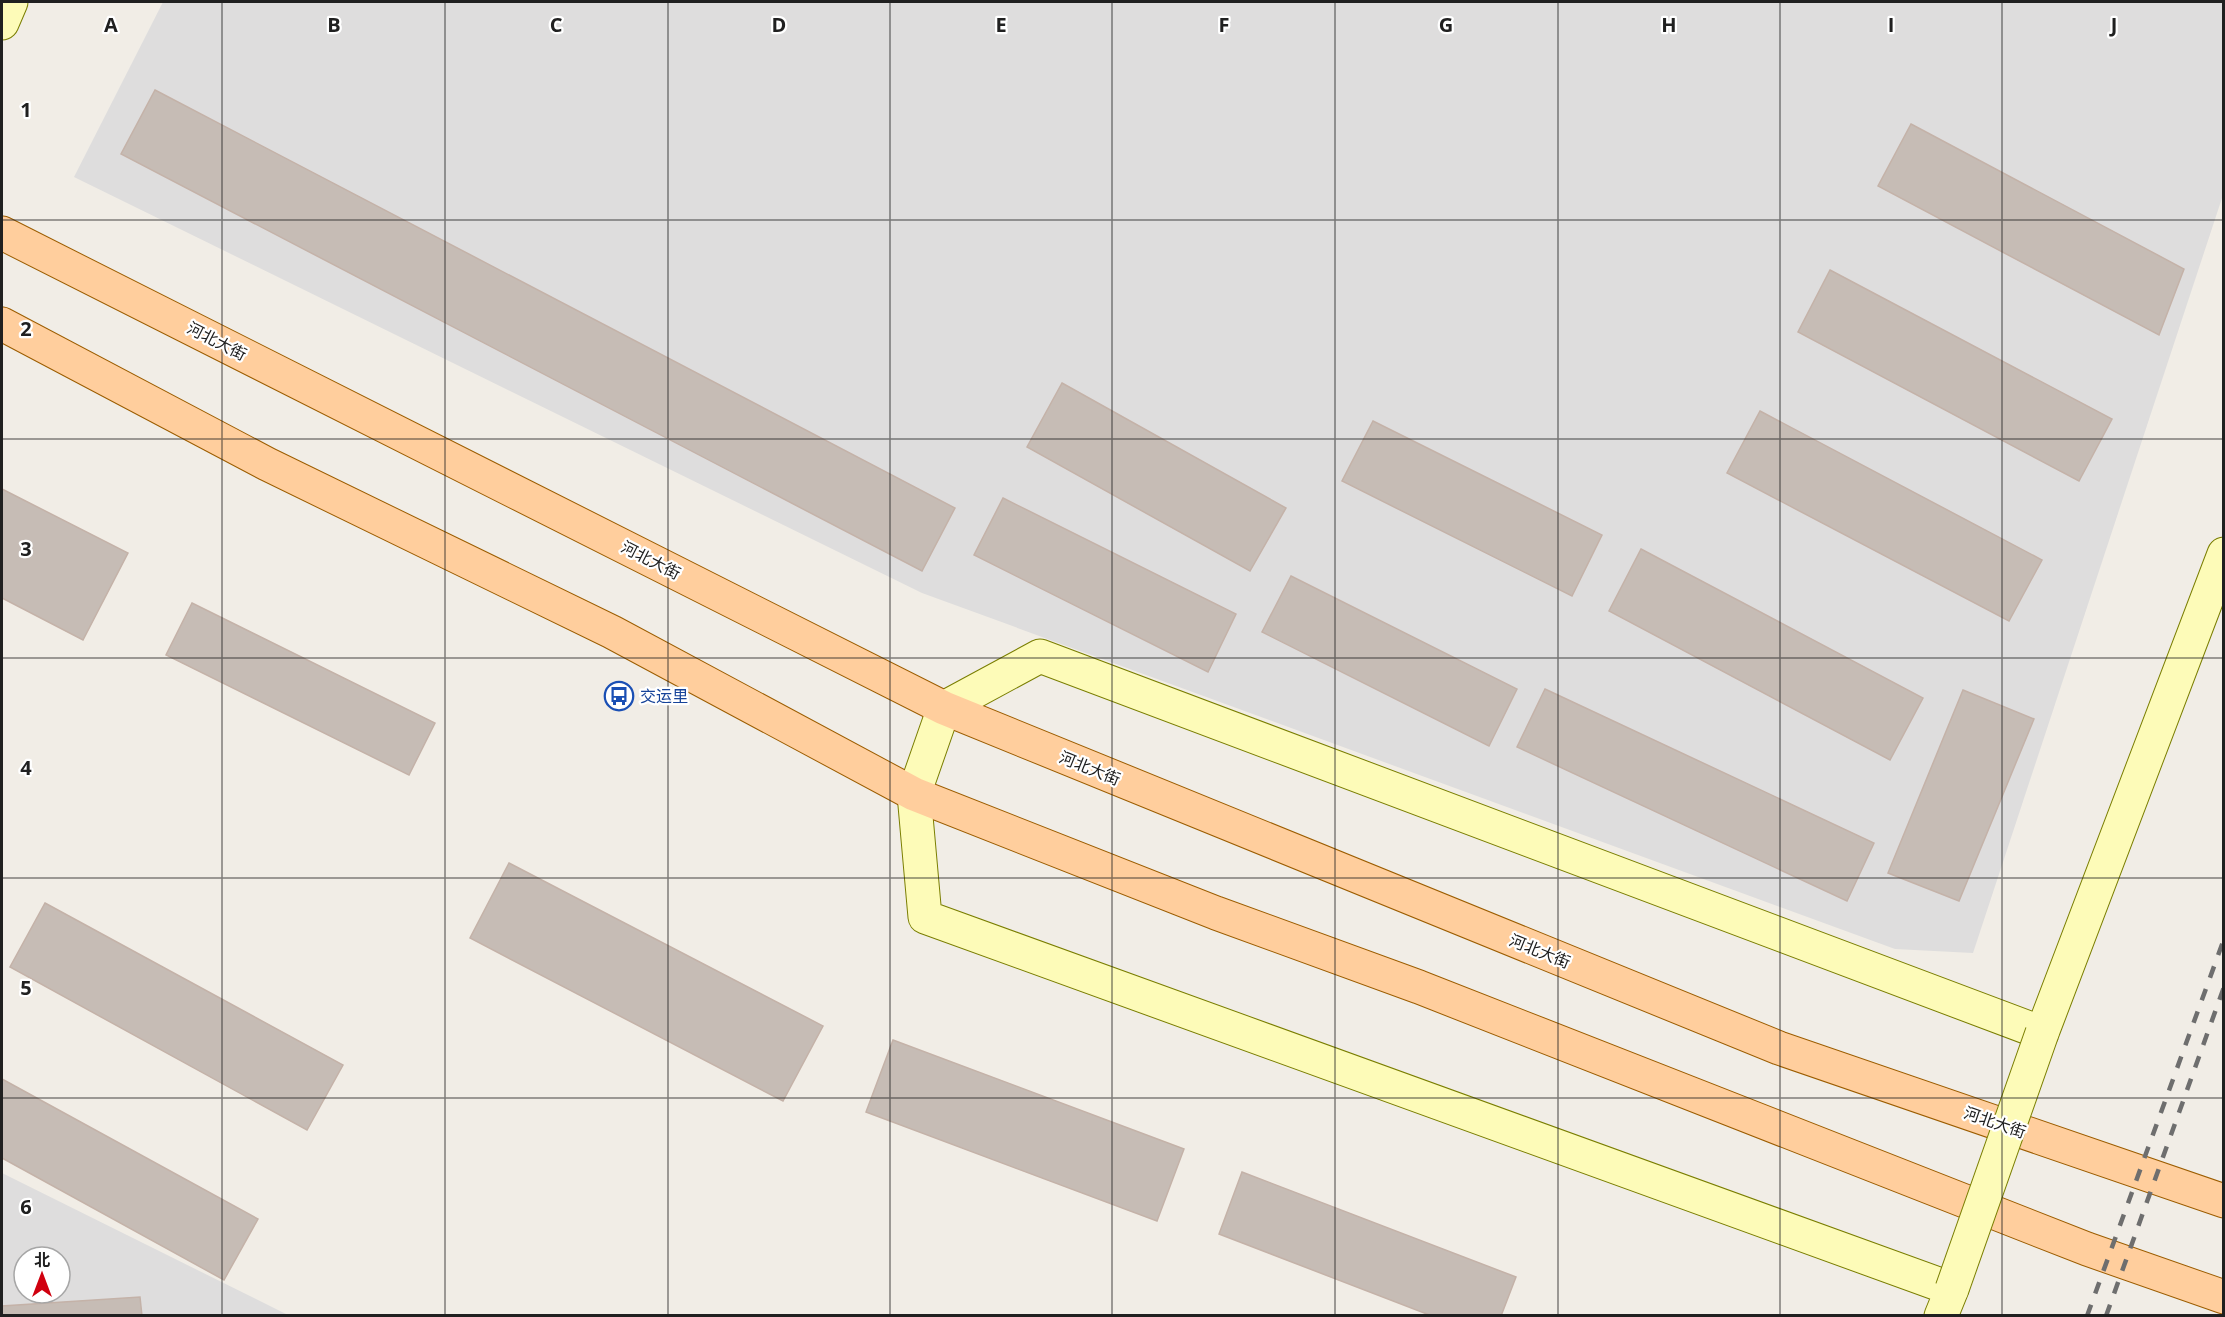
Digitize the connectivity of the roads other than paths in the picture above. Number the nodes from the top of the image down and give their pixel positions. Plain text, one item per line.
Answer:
1 (11, 2) edge
2 (2, 23) edge
3 (2, 232) edge
4 (2, 324) edge
5 (2223, 554) edge
6 (944, 708) junction
7 (914, 794) junction
8 (2042, 1033) junction
9 (2223, 1201) edge
10 (2223, 1296) edge
11 (1946, 1302) edge

1 - 2 main road
3 - 6 main road, 河北大街
4 - 7 main road
5 - 8 main road
6 - 7 main road
6 - 8 main road
6 - 9 main road, 河北大街
7 - 10 main road
7 - 11 main road
8 - 11 main road, bridge

